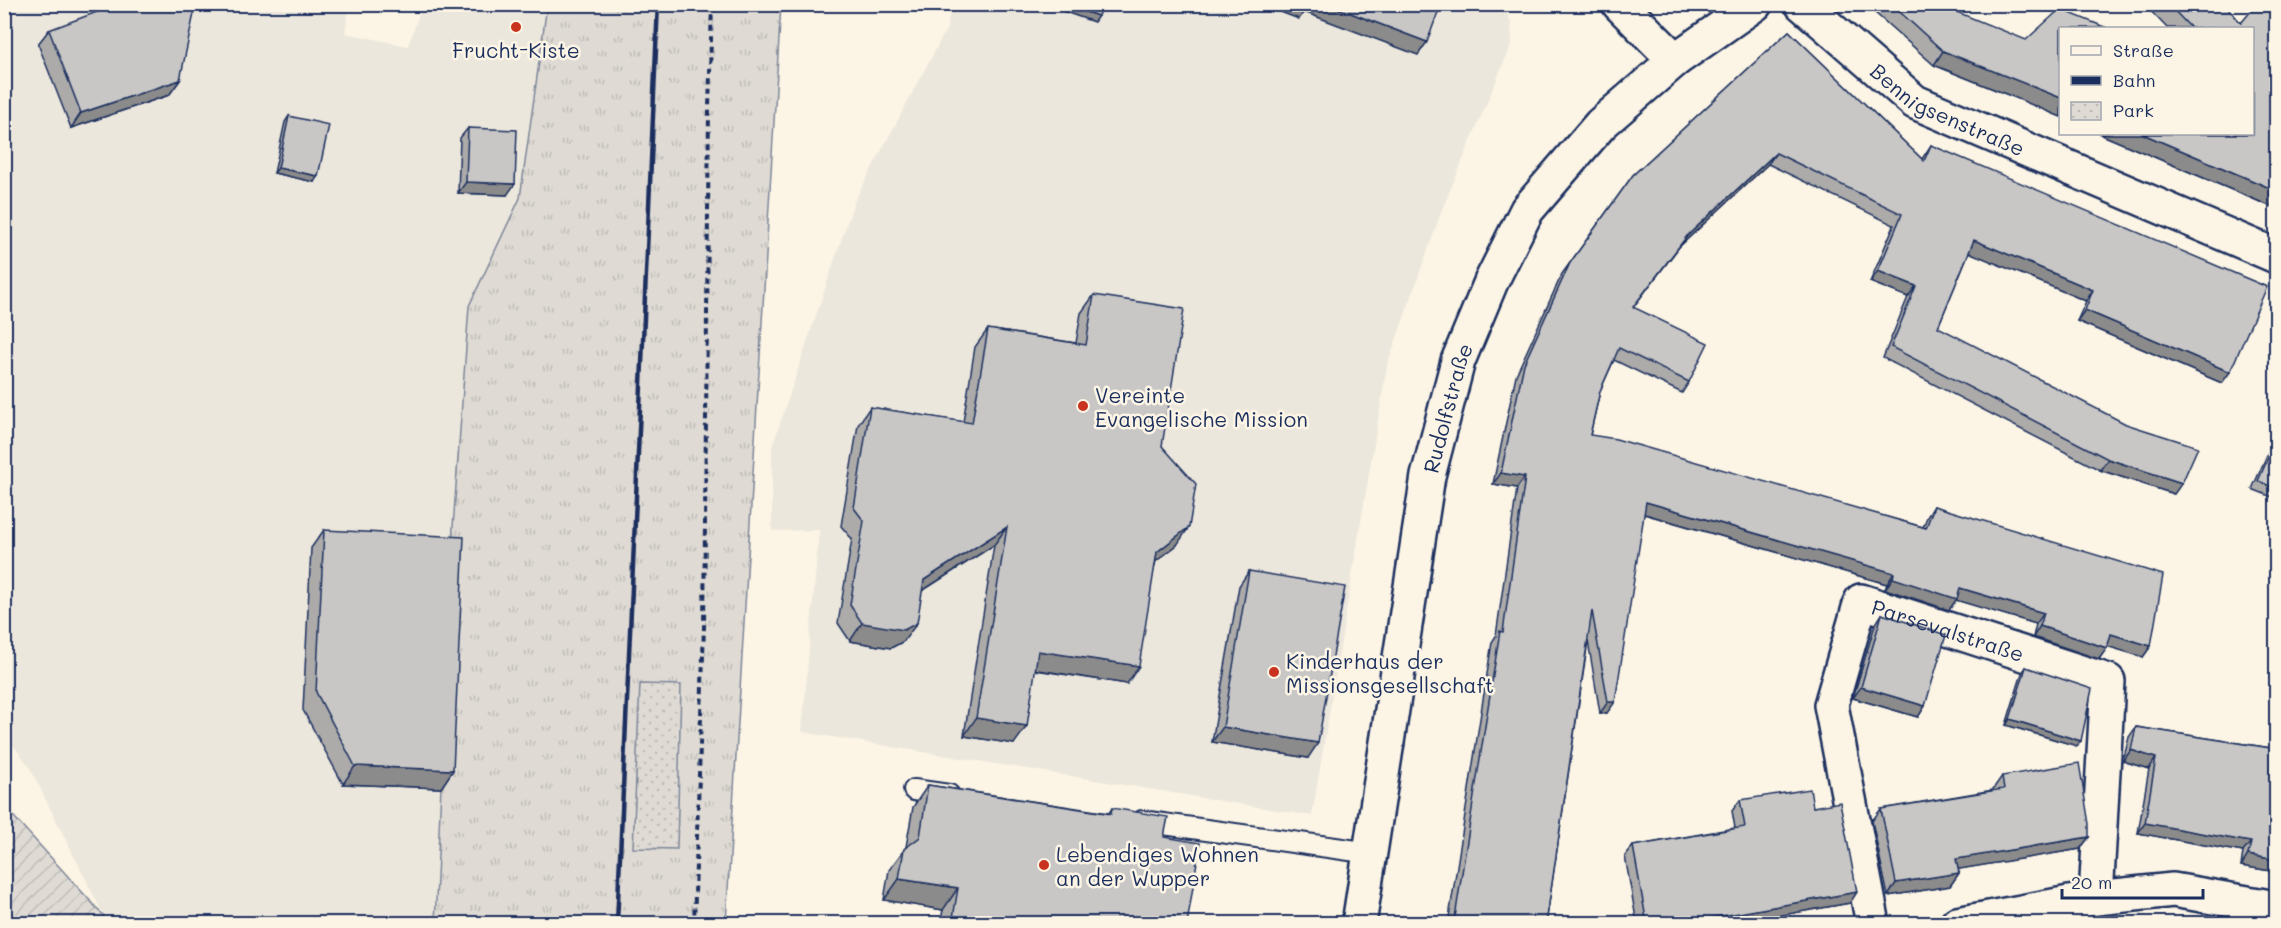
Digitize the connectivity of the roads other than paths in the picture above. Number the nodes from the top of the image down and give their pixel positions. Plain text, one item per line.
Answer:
1 (1619, 4) edge
2 (1755, 4) edge
3 (1802, 4) edge
4 (1675, 60) junction
5 (2277, 256) edge
6 (914, 790) dead end
7 (972, 798) edge
8 (1125, 819) edge
9 (1371, 853) junction
10 (2096, 898) junction
11 (2277, 908) edge
12 (1359, 924) edge
13 (1873, 924) edge
14 (1957, 924) edge

1 - 4 street
2 - 4 street, Rudolfstraße
3 - 5 street, Bennigsenstraße
4 - 9 street, Rudolfstraße
6 - 7 lane
8 - 9 lane
9 - 12 street, Rudolfstraße
10 - 11 street
10 - 13 street, Parsevalstraße
10 - 14 street

